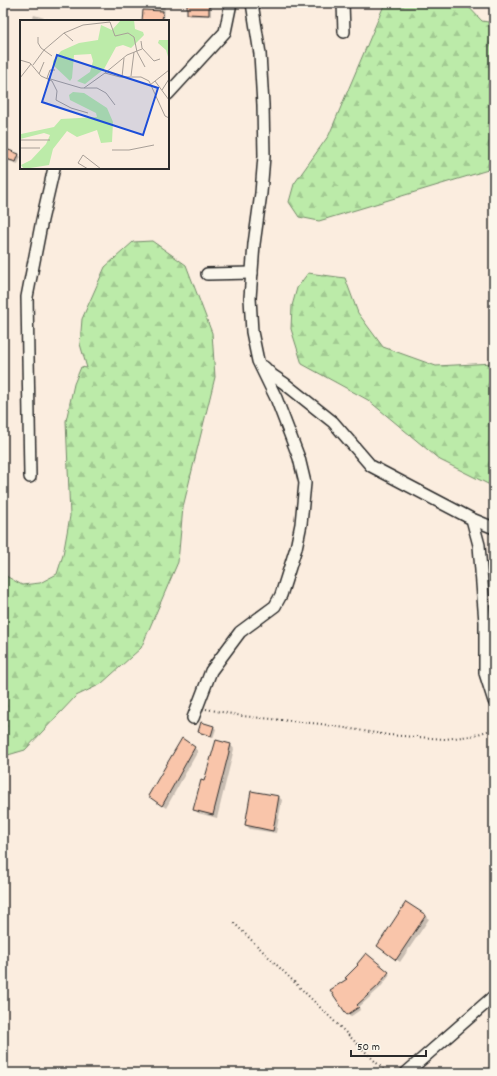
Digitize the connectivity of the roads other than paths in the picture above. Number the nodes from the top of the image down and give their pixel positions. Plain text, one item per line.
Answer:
1 (231, 3) edge
2 (252, 3) edge
3 (343, 3) edge
4 (344, 32) dead end
5 (169, 93) edge
6 (54, 169) edge
7 (252, 272) junction
8 (207, 274) dead end
9 (258, 361) junction
10 (30, 477) dead end
11 (472, 519) junction
12 (494, 528) edge
13 (493, 695) edge
14 (193, 718) dead end
15 (494, 996) edge
16 (406, 1073) edge

1 - 5 street
2 - 7 street
3 - 4 street
6 - 10 street
7 - 8 street
7 - 9 street
9 - 11 street
9 - 14 street
11 - 12 street
11 - 13 street
15 - 16 street

